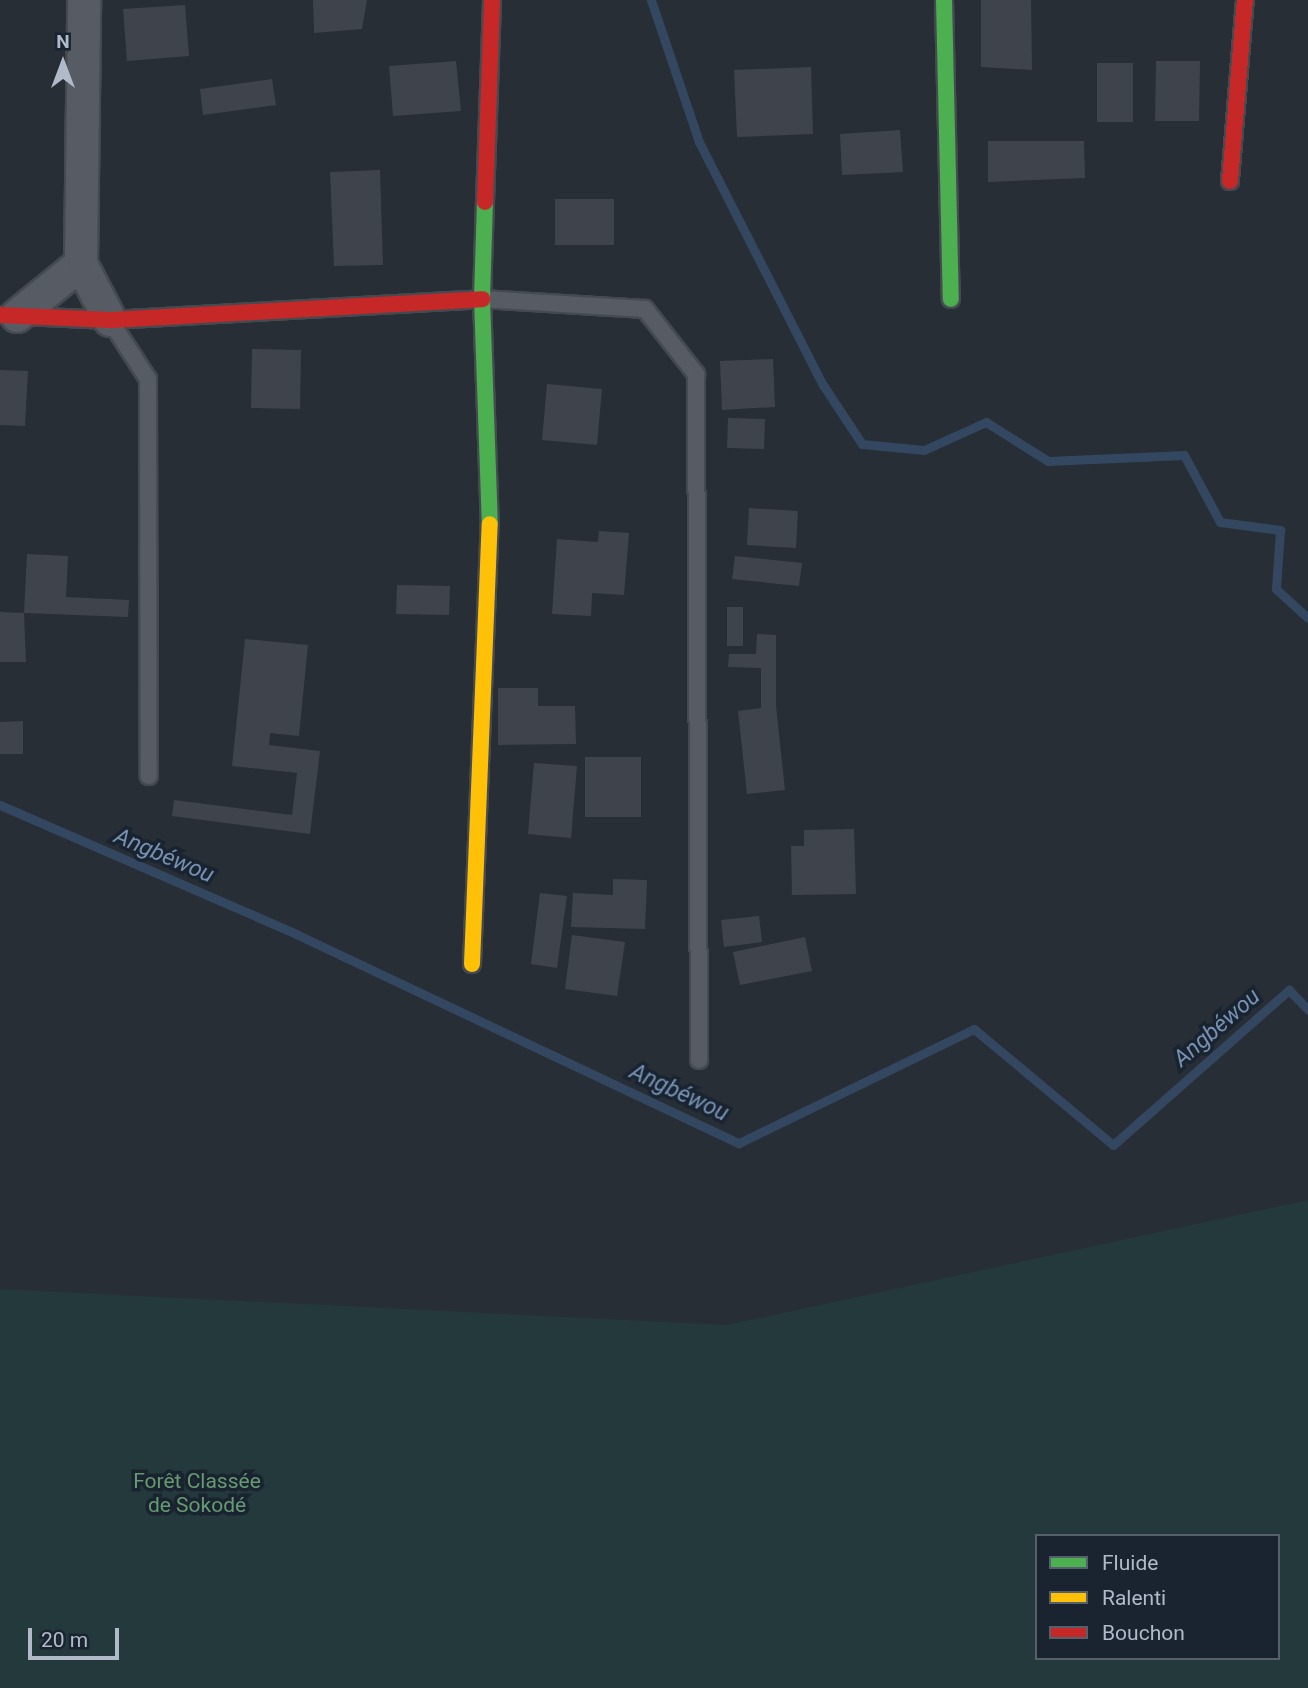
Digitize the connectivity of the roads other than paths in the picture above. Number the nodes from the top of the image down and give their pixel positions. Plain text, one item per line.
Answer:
1 (84, 0) edge
2 (492, 0) edge
3 (944, 0) edge
4 (1245, 0) edge
5 (1230, 181) dead end
6 (81, 264) junction
7 (482, 299) junction
8 (951, 299) dead end
9 (9, 316) edge
10 (110, 320) junction
11 (149, 776) dead end
12 (472, 964) dead end
13 (699, 1059) dead end

1 - 6 street
2 - 7 street
3 - 8 street
4 - 5 street
6 - 9 street
6 - 10 street
7 - 10 street
7 - 12 street
7 - 13 lane
9 - 10 street
10 - 11 lane

